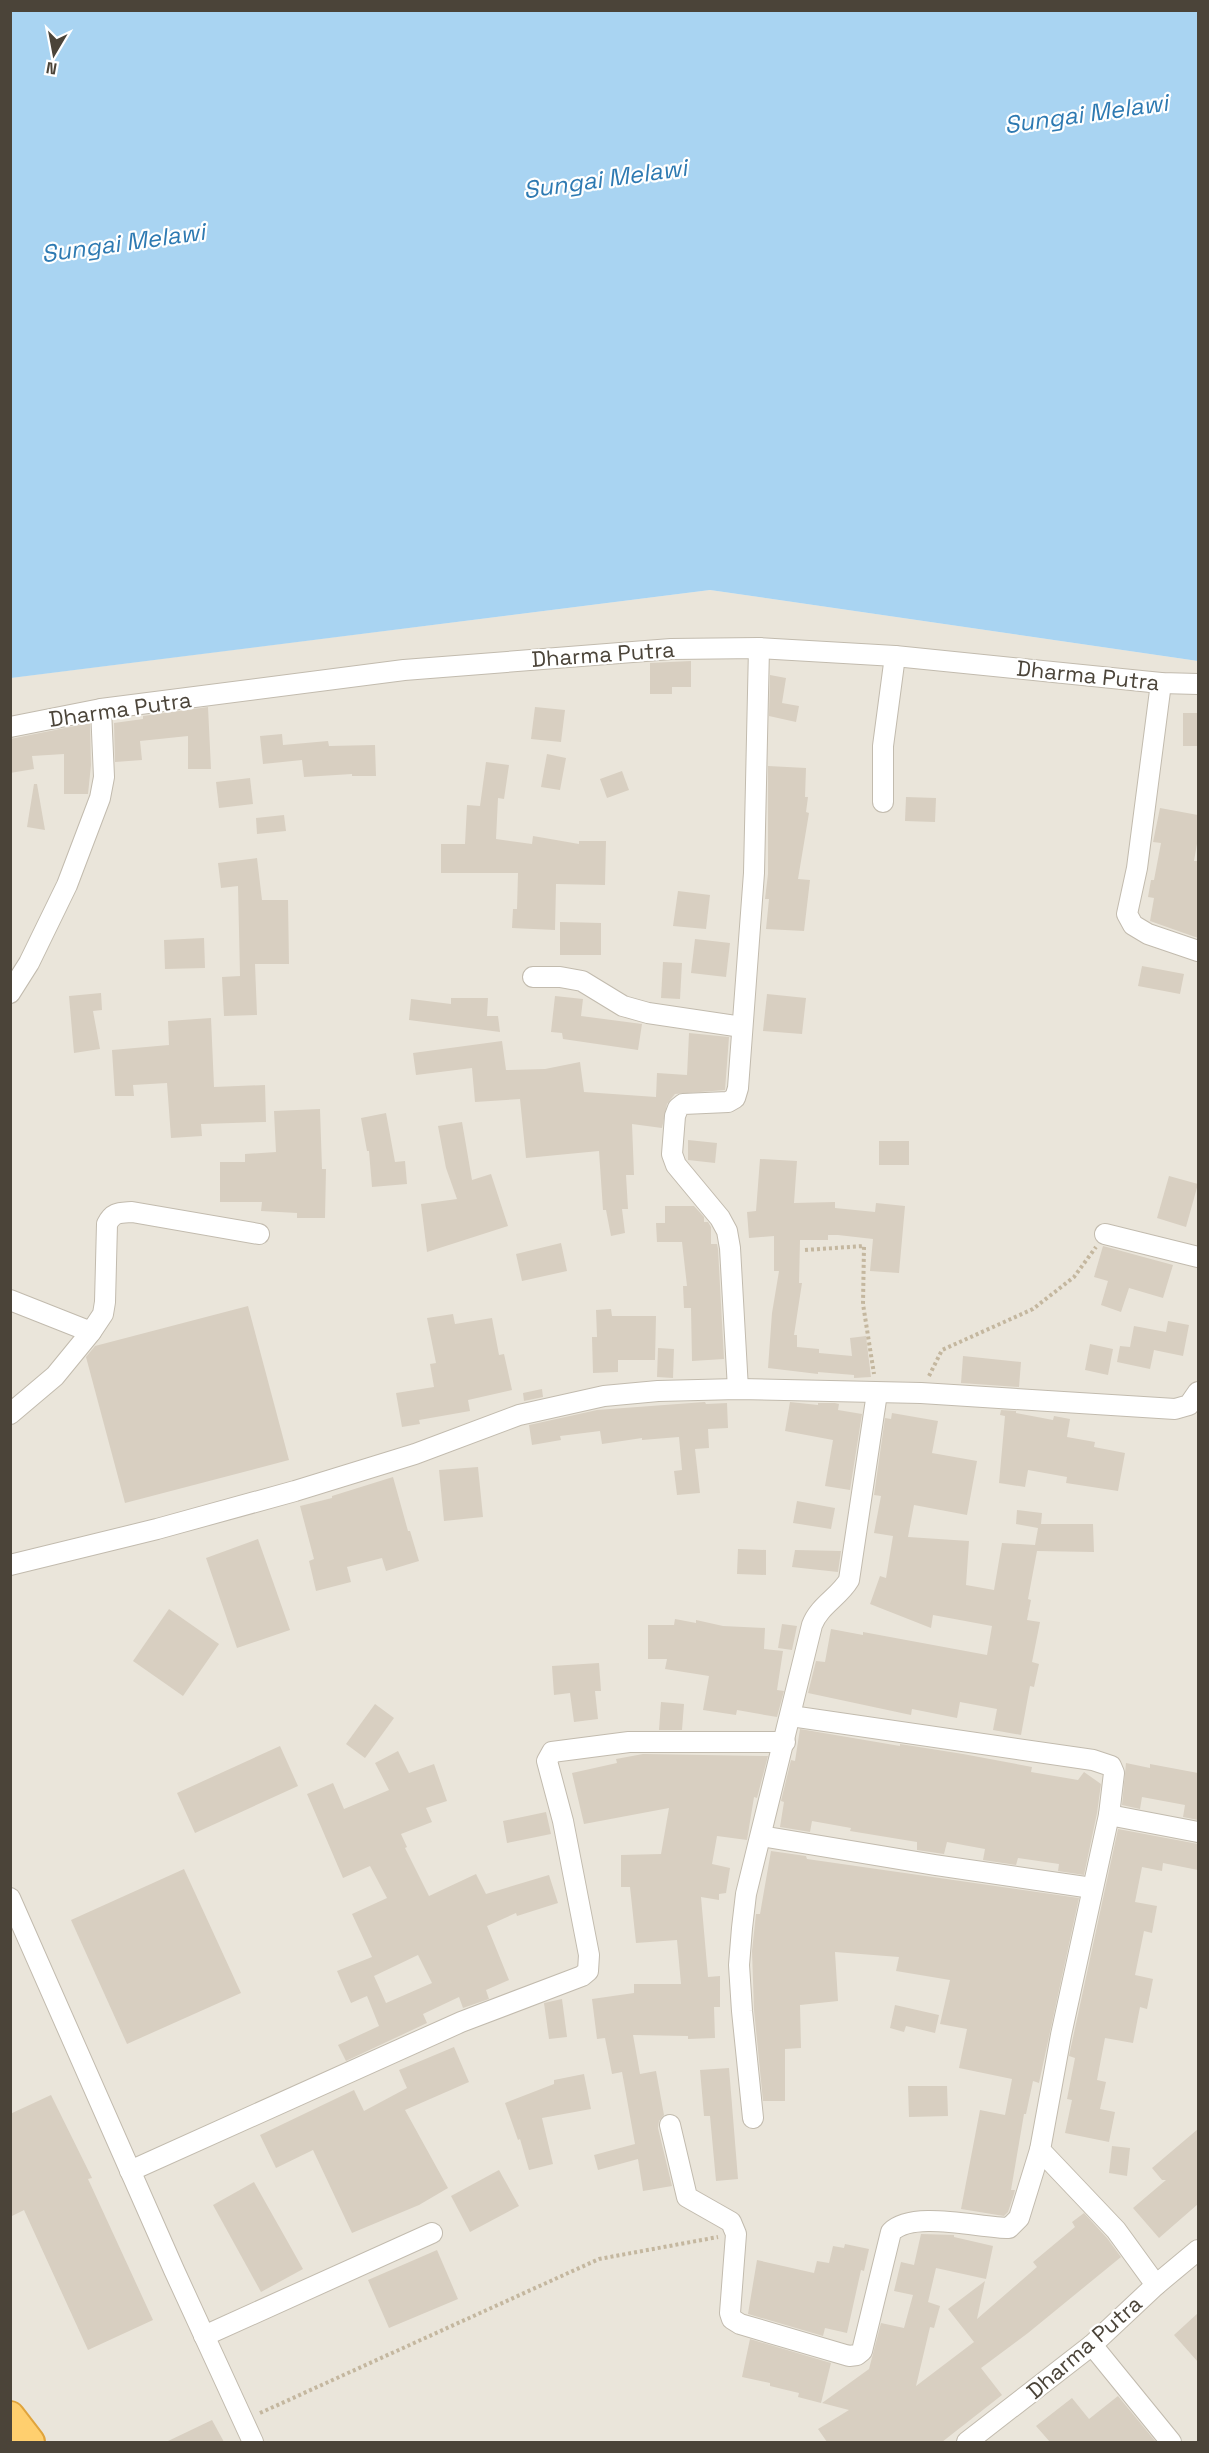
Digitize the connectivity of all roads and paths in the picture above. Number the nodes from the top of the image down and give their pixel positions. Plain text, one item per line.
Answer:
1 (759, 648) junction
2 (895, 656) junction
3 (1161, 683) junction
4 (1198, 684) edge
5 (101, 709) junction
6 (10, 727) edge
7 (883, 802) dead end
8 (1198, 951) edge
9 (533, 977) dead end
10 (10, 993) edge
11 (742, 1027) junction
12 (258, 1234) dead end
13 (1105, 1234) joint
14 (805, 1250) dead end
15 (1198, 1257) edge
16 (10, 1300) edge
17 (91, 1332) junction
18 (738, 1389) junction
19 (1198, 1392) edge
20 (877, 1393) junction
21 (921, 1393) junction
22 (10, 1414) edge
23 (10, 1565) edge
24 (791, 1716) junction
25 (785, 1742) junction
26 (1109, 1815) junction
27 (1198, 1832) edge
28 (761, 1836) junction
29 (1092, 1888) junction
30 (10, 1898) edge
31 (753, 2118) dead end
32 (670, 2125) dead end
33 (1040, 2150) junction
34 (130, 2170) junction
35 (432, 2233) dead end
36 (736, 2234) junction
37 (1198, 2250) edge
38 (1155, 2285) junction
39 (204, 2336) junction
40 (1092, 2345) junction
41 (10, 2416) edge
42 (244, 2420) junction
43 (30, 2442) edge
44 (253, 2442) edge
45 (967, 2442) edge
46 (1171, 2442) edge

1 - 2 street, Dharma Putra
1 - 5 street, Dharma Putra
1 - 11 street
2 - 3 street, Dharma Putra
2 - 7 street
3 - 4 street, Dharma Putra
3 - 8 street
5 - 6 street, Dharma Putra
5 - 10 street
9 - 11 street
11 - 18 street
12 - 17 street
13 - 15 street
13 - 21 path
14 - 20 path
16 - 17 street
17 - 22 street
18 - 20 street
18 - 23 street
19 - 21 street
20 - 21 street
20 - 24 street
24 - 25 street
24 - 26 street
25 - 28 street
25 - 34 street
26 - 27 street
26 - 29 street
28 - 29 street
28 - 31 street
29 - 33 street
30 - 34 street
32 - 36 street
33 - 36 street
33 - 38 street
34 - 39 street
35 - 39 street
36 - 42 path
37 - 38 street, Dharma Putra
38 - 40 street, Dharma Putra
39 - 42 street
40 - 45 street, Dharma Putra
40 - 46 street
41 - 43 highway
42 - 44 street

